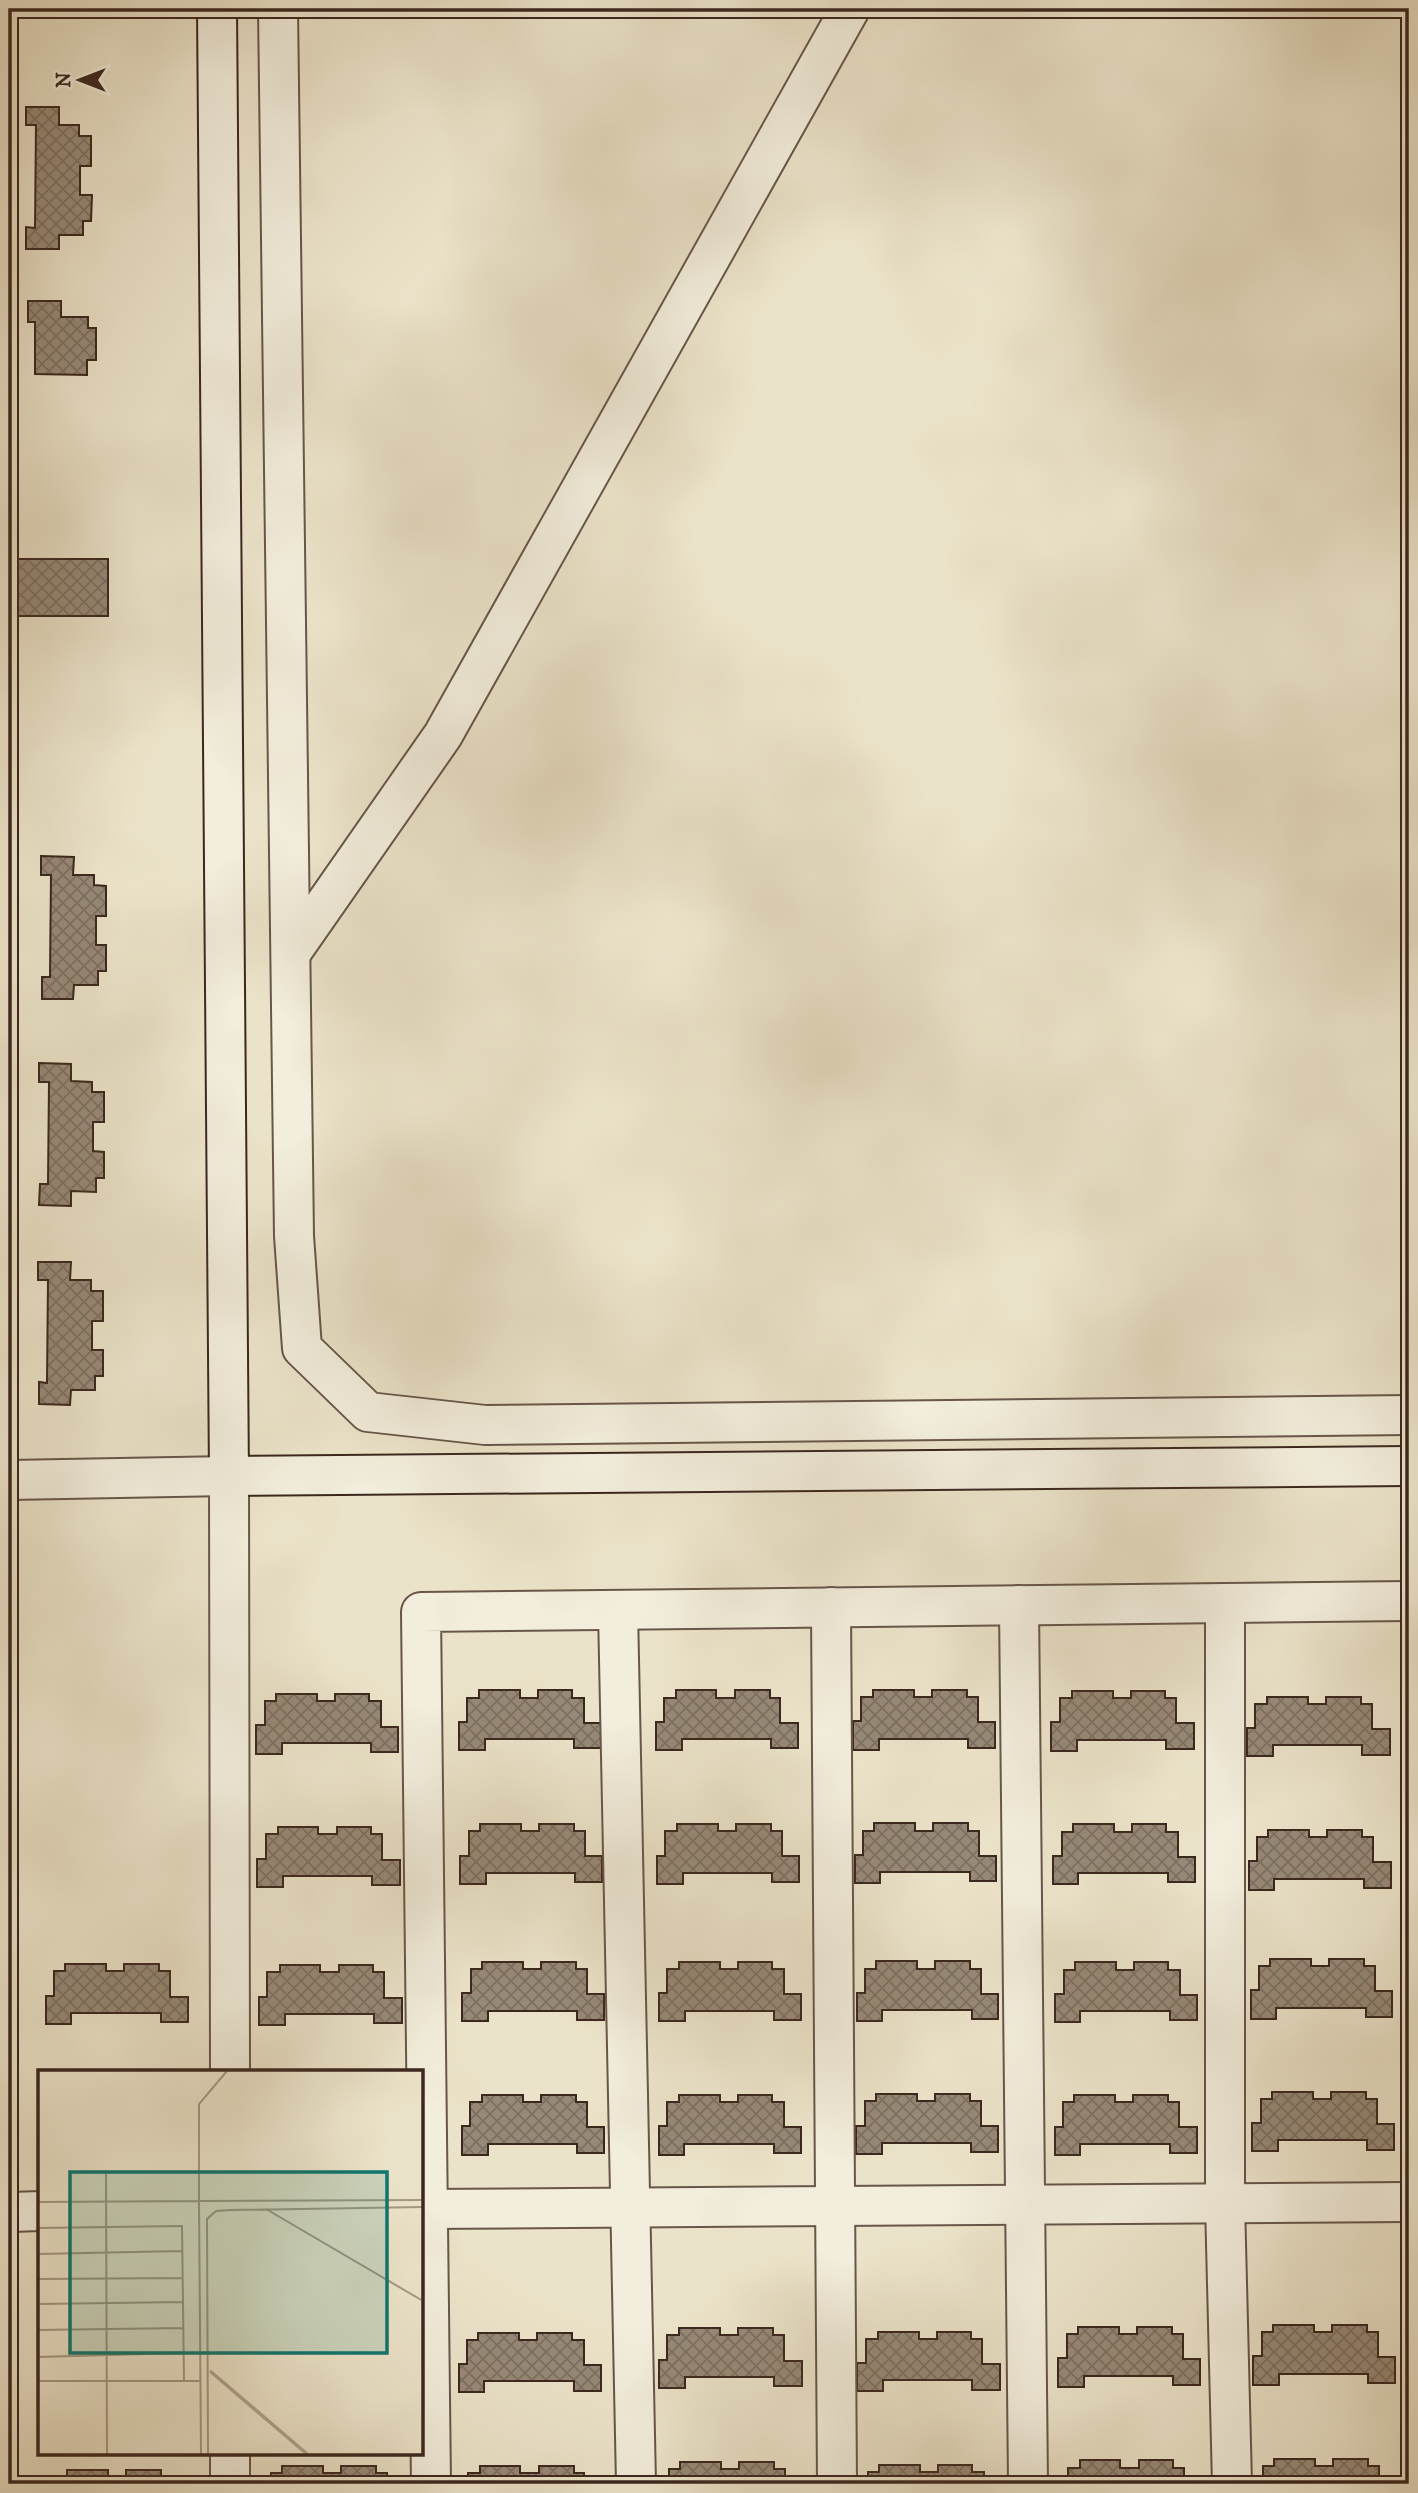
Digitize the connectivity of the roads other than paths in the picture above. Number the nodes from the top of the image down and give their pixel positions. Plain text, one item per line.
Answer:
1 (217, 9) edge
2 (278, 9) edge
3 (850, 9) edge
4 (291, 953) junction
5 (1409, 1415) edge
6 (1409, 1466) edge
7 (229, 1476) junction
8 (9, 1480) edge
9 (1409, 1601) edge
10 (1225, 1603) junction
11 (1019, 1605) junction
12 (831, 1607) junction
13 (618, 1610) junction
14 (230, 2070) edge
15 (1409, 2202) edge
16 (1225, 2203) junction
17 (1025, 2205) junction
18 (835, 2206) junction
19 (631, 2207) junction
20 (425, 2209) edge
21 (230, 2454) edge
22 (230, 2484) edge
23 (431, 2484) edge
24 (636, 2484) edge
25 (837, 2484) edge
26 (1028, 2484) edge
27 (1232, 2484) edge

1 - 7 street
2 - 4 street
3 - 4 street
4 - 5 street
6 - 7 street
7 - 8 street
7 - 14 street
9 - 10 street
10 - 11 street
10 - 16 street
11 - 12 street
11 - 17 street
12 - 13 street
12 - 18 street
13 - 19 street
13 - 20 street
15 - 16 street
16 - 17 street
16 - 27 street
17 - 18 street
17 - 26 street
18 - 19 street
18 - 25 street
19 - 20 street
19 - 24 street
20 - 23 street
21 - 22 street

